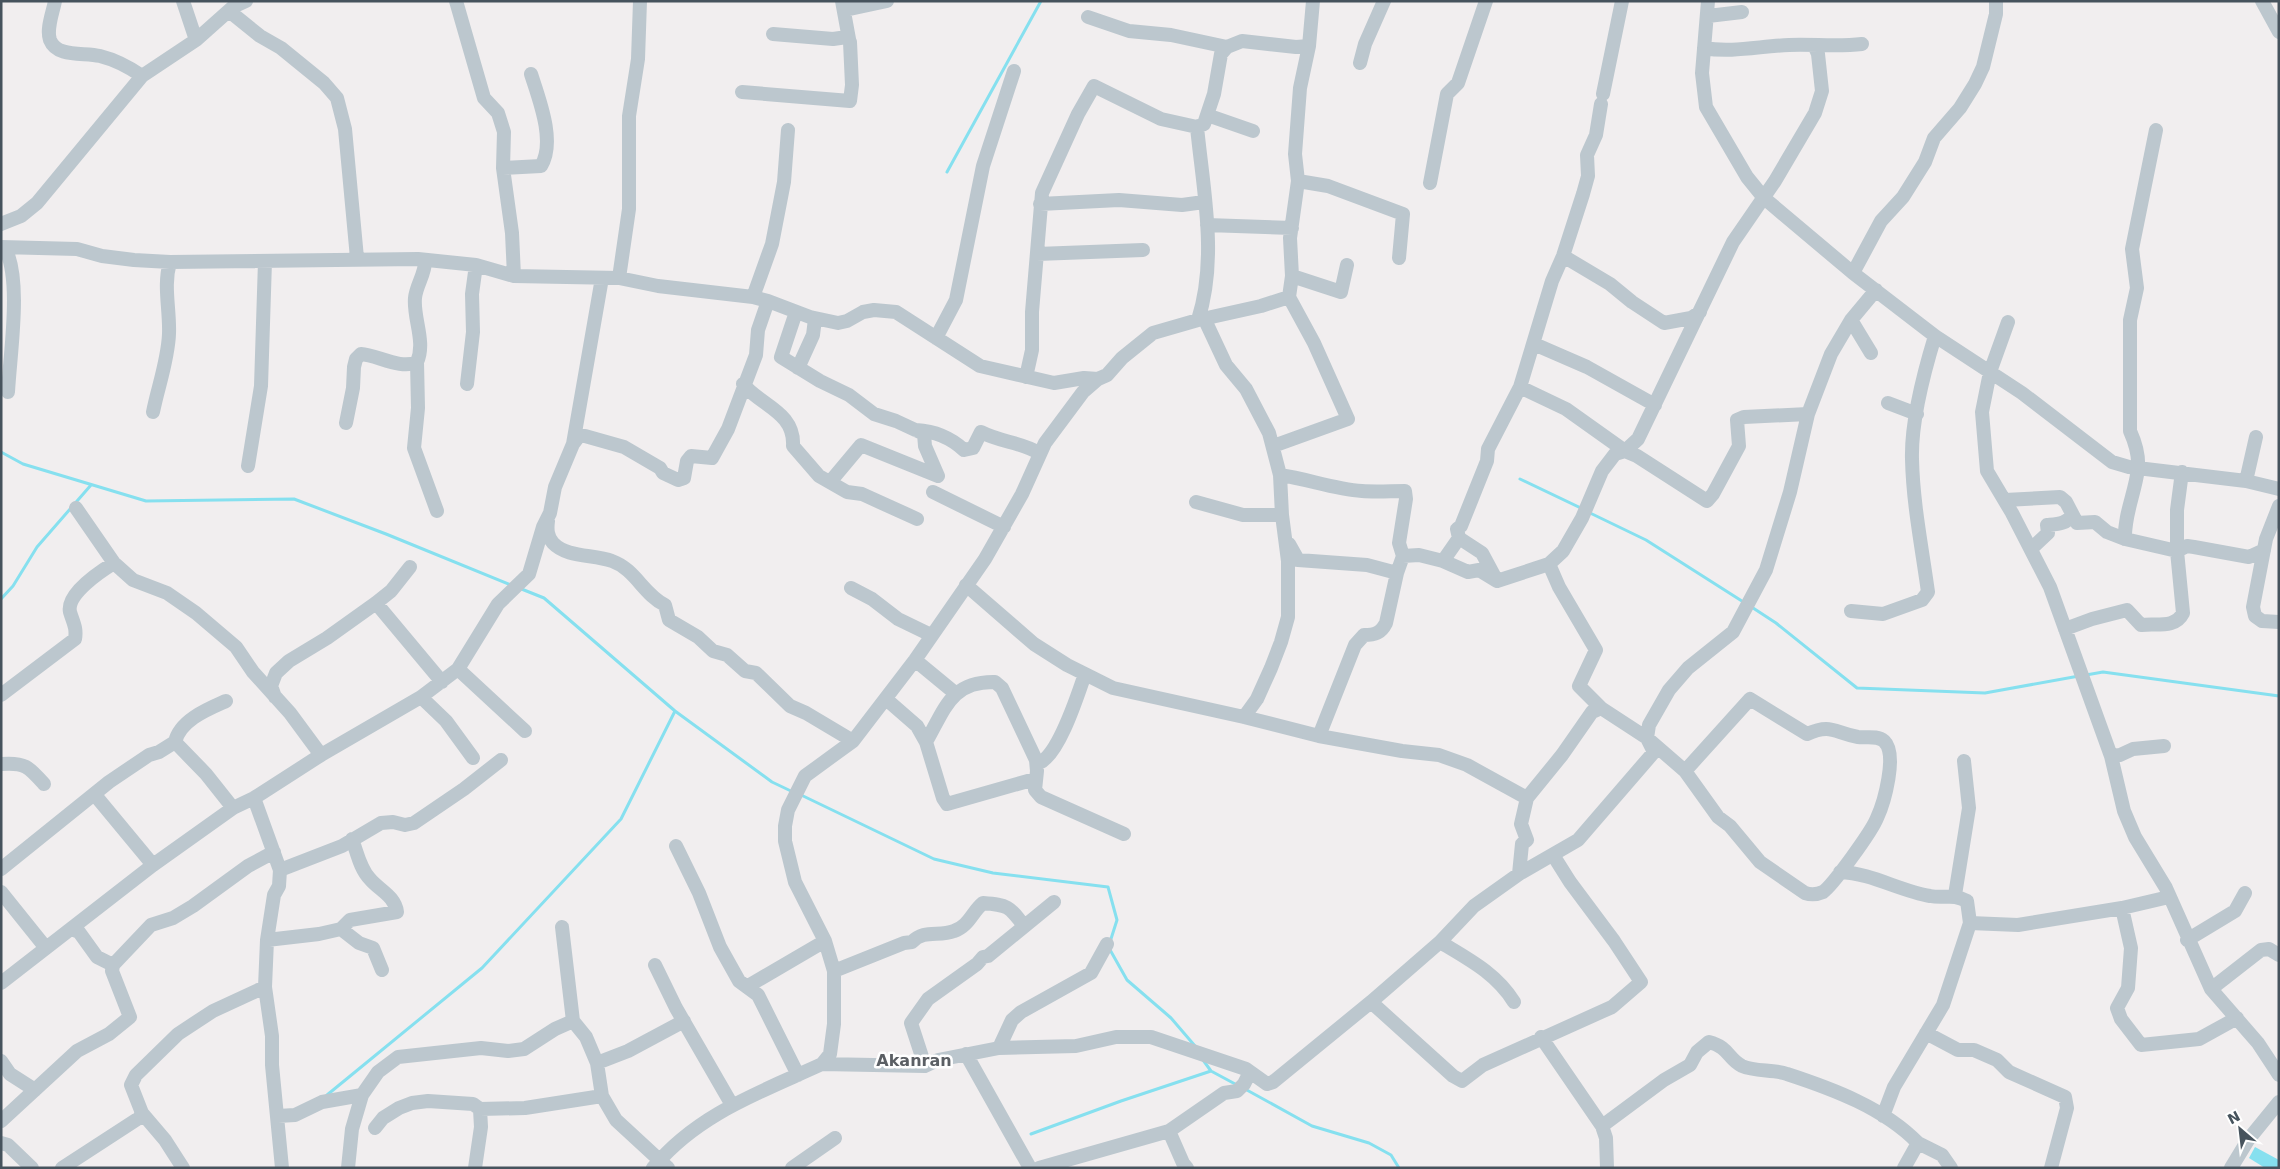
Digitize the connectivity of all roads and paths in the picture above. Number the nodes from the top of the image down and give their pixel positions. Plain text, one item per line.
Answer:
1 (55, 1) edge
2 (183, 1) edge
3 (246, 1) edge
4 (456, 1) edge
5 (640, 1) edge
6 (887, 1) edge
7 (1313, 1) edge
8 (1384, 1) edge
9 (1486, 1) edge
10 (1622, 1) edge
11 (1708, 1) edge
12 (1996, 1) edge
13 (2262, 1) edge
14 (844, 6) edge
15 (228, 11) junction
16 (1742, 12) dead end
17 (1708, 16) junction
18 (1088, 17) dead end
19 (2279, 32) edge
20 (773, 34) dead end
21 (849, 39) junction
22 (196, 40) junction
23 (1862, 44) dead end
24 (1814, 45) junction
25 (1309, 46) junction
26 (1227, 47) junction
27 (1704, 48) junction
28 (1360, 63) dead end
29 (1014, 71) dead end
30 (531, 74) dead end
31 (142, 76) junction
32 (742, 92) dead end
33 (1207, 115) junction
34 (1197, 127) junction
35 (788, 130) dead end
36 (1253, 130) dead end
37 (2156, 130) dead end
38 (503, 168) junction
39 (1298, 181) junction
40 (1430, 183) dead end
41 (1764, 198) junction
42 (1204, 202) junction
43 (1040, 204) junction
44 (1, 224) edge
45 (1207, 225) junction
46 (1292, 228) junction
47 (3, 247) edge
48 (1143, 250) dead end
49 (1037, 254) junction
50 (1563, 256) junction
51 (357, 258) junction
52 (1399, 258) dead end
53 (425, 260) junction
54 (265, 261) junction
55 (170, 262) junction
56 (476, 264) junction
57 (1347, 265) dead end
58 (1853, 272) junction
59 (514, 276) junction
60 (1292, 276) junction
61 (602, 278) junction
62 (619, 278) junction
63 (1876, 290) junction
64 (754, 297) junction
65 (1289, 297) junction
66 (768, 301) junction
67 (796, 312) junction
68 (1700, 312) junction
69 (815, 319) junction
70 (1201, 319) junction
71 (1852, 320) junction
72 (2008, 322) dead end
73 (1935, 336) junction
74 (936, 338) junction
75 (1534, 344) junction
76 (1871, 353) dead end
77 (417, 362) junction
78 (798, 368) junction
79 (1990, 372) junction
80 (1026, 377) junction
81 (1098, 379) junction
82 (467, 384) dead end
83 (743, 384) junction
84 (1520, 387) junction
85 (8, 392) dead end
86 (1888, 403) dead end
87 (1655, 405) junction
88 (153, 412) dead end
89 (1808, 414) junction
90 (1917, 414) junction
91 (346, 423) dead end
92 (913, 429) junction
93 (2256, 437) dead end
94 (573, 444) junction
95 (1276, 445) dead end
96 (1624, 452) junction
97 (1040, 453) junction
98 (248, 466) dead end
99 (2138, 468) junction
100 (2182, 472) junction
101 (1280, 475) junction
102 (2246, 480) junction
103 (830, 482) junction
104 (2279, 489) edge
105 (933, 492) dead end
106 (2005, 500) junction
107 (1196, 502) dead end
108 (2279, 506) edge
109 (76, 508) dead end
110 (437, 511) dead end
111 (550, 513) junction
112 (1282, 515) junction
113 (2072, 515) junction
114 (917, 519) dead end
115 (1004, 527) junction
116 (1458, 538) junction
117 (1286, 539) junction
118 (2126, 539) junction
119 (2031, 549) junction
120 (2264, 550) junction
121 (2177, 551) junction
122 (1403, 556) junction
123 (1444, 561) junction
124 (114, 563) junction
125 (1549, 564) junction
126 (410, 567) dead end
127 (1397, 573) junction
128 (1497, 581) junction
129 (856, 584) dead end
130 (966, 586) junction
131 (376, 603) junction
132 (1851, 611) dead end
133 (2279, 622) edge
134 (2065, 629) junction
135 (931, 635) junction
136 (915, 660) junction
137 (458, 668) junction
138 (1085, 674) junction
139 (442, 682) junction
140 (955, 693) junction
141 (1, 694) edge
142 (421, 697) junction
143 (275, 698) junction
144 (886, 699) junction
145 (226, 701) dead end
146 (1601, 708) junction
147 (1244, 717) junction
148 (525, 731) dead end
149 (1319, 736) junction
150 (1647, 738) junction
151 (853, 741) junction
152 (175, 742) junction
153 (926, 742) junction
154 (2164, 746) dead end
155 (321, 755) junction
156 (2110, 756) junction
157 (473, 758) dead end
158 (501, 760) dead end
159 (1036, 760) junction
160 (1964, 761) dead end
161 (1, 764) edge
162 (1685, 771) junction
163 (1035, 779) junction
164 (44, 784) dead end
165 (95, 795) junction
166 (254, 798) junction
167 (1526, 798) junction
168 (233, 808) junction
169 (1124, 834) dead end
170 (352, 839) junction
171 (676, 846) dead end
172 (274, 852) junction
173 (1553, 855) junction
174 (154, 865) junction
175 (1, 869) edge
176 (1844, 869) junction
177 (280, 870) junction
178 (1519, 874) junction
179 (1, 892) edge
180 (2245, 893) dead end
181 (1955, 895) junction
182 (2169, 897) junction
183 (1054, 902) dead end
184 (2122, 908) junction
185 (1970, 923) junction
186 (1024, 926) junction
187 (562, 927) dead end
188 (72, 929) junction
189 (340, 929) junction
190 (267, 940) junction
191 (2187, 940) junction
192 (825, 941) junction
193 (1440, 942) junction
194 (1107, 944) dead end
195 (46, 948) junction
196 (2279, 955) edge
197 (655, 965) dead end
198 (113, 966) junction
199 (382, 970) dead end
200 (834, 971) junction
201 (1, 983) edge
202 (748, 986) junction
203 (265, 987) junction
204 (2211, 989) junction
205 (1371, 1002) junction
206 (1514, 1002) dead end
207 (2237, 1018) junction
208 (573, 1021) junction
209 (684, 1021) junction
210 (1926, 1033) junction
211 (1541, 1037) junction
212 (999, 1048) junction
213 (966, 1054) junction
214 (1, 1061) edge
215 (597, 1063) junction
216 (822, 1064) junction
217 (925, 1066) junction
218 (1250, 1072) junction
219 (798, 1075) junction
220 (2279, 1075) edge
221 (35, 1090) junction
222 (362, 1095) junction
223 (602, 1096) junction
224 (2279, 1102) edge
225 (732, 1105) junction
226 (480, 1109) junction
227 (142, 1113) junction
228 (278, 1116) junction
229 (1883, 1116) junction
230 (1, 1121) edge
231 (1602, 1126) junction
232 (375, 1128) dead end
233 (1169, 1131) junction
234 (835, 1138) dead end
235 (1, 1143) edge
236 (1918, 1143) junction
237 (660, 1165) edge
238 (32, 1168) edge
239 (62, 1168) edge
240 (183, 1168) edge
241 (282, 1168) edge
242 (348, 1168) edge
243 (475, 1168) edge
244 (792, 1168) edge
245 (1030, 1168) edge
246 (1039, 1168) edge
247 (1187, 1168) edge
248 (1606, 1168) edge
249 (1904, 1168) edge
250 (1952, 1168) edge
251 (2052, 1168) edge
252 (2231, 1168) edge

1 - 31 street
2 - 22 street
3 - 15 street
4 - 38 street
5 - 62 street
6 - 14 street
7 - 25 street
8 - 28 street
9 - 40 street
10 - 50 street
11 - 17 street
12 - 58 street
13 - 19 street
14 - 21 street
15 - 22 street
15 - 51 street
16 - 17 street
17 - 27 street
18 - 26 street
20 - 21 street
21 - 32 street
22 - 31 street
23 - 24 street
24 - 27 street
24 - 41 street
25 - 26 street
25 - 39 street
26 - 33 street
27 - 41 street
29 - 74 street
30 - 38 street
31 - 44 street
33 - 34 street
33 - 36 street
34 - 42 street
34 - 43 street
35 - 64 street
37 - 99 street
38 - 59 street
39 - 46 street
39 - 52 street
41 - 58 street
41 - 68 street
42 - 43 street
42 - 45 street
43 - 49 street
45 - 46 street
45 - 70 street
46 - 60 street
47 - 55 street
47 - 85 street
48 - 49 street
49 - 80 street
50 - 68 street
50 - 75 street
51 - 53 street
51 - 54 street
53 - 56 street
53 - 77 street
54 - 55 street
54 - 98 street
55 - 88 street
56 - 59 street
56 - 82 street
57 - 60 street
58 - 63 street
59 - 61 street
60 - 65 street
61 - 62 street
61 - 94 street
62 - 64 street
63 - 71 street
63 - 73 street
64 - 66 street
65 - 70 street
65 - 95 street
66 - 67 street
66 - 83 street
67 - 69 street
67 - 78 street
68 - 87 street
69 - 74 street
69 - 78 street
70 - 81 street
70 - 101 street
71 - 76 street
71 - 89 street
72 - 79 street
73 - 79 street
73 - 90 street
74 - 80 street
75 - 84 street
75 - 87 street
77 - 91 street
77 - 110 street
78 - 92 street
79 - 99 street
79 - 106 street
80 - 81 street
81 - 97 street
83 - 94 street
83 - 103 street
84 - 96 street
84 - 116 street
86 - 90 street
87 - 96 street
89 - 96 street
89 - 150 street
90 - 132 street
92 - 97 street
92 - 103 street
93 - 102 street
94 - 111 street
96 - 125 street
97 - 115 street
99 - 100 street
99 - 118 street
100 - 102 street
100 - 121 street
101 - 112 street
101 - 122 street
102 - 104 street
103 - 114 street
105 - 115 street
106 - 113 street
106 - 119 street
107 - 112 street
108 - 120 street
109 - 124 street
111 - 137 street
111 - 151 street
112 - 117 street
113 - 118 street
113 - 119 street
115 - 130 street
116 - 123 street
116 - 128 street
117 - 127 street
117 - 147 street
118 - 121 street
119 - 134 street
120 - 121 street
120 - 133 street
121 - 134 street
122 - 123 street
122 - 127 street
123 - 128 street
124 - 141 street
124 - 143 street
125 - 128 street
125 - 146 street
126 - 131 street
127 - 149 street
129 - 135 street
130 - 135 street
130 - 138 street
131 - 139 street
131 - 143 street
134 - 156 street
135 - 136 street
136 - 140 street
136 - 144 street
137 - 139 street
137 - 148 street
138 - 147 street
138 - 159 street
139 - 142 street
140 - 153 street
140 - 159 street
142 - 155 street
142 - 157 street
143 - 155 street
144 - 151 street
144 - 153 street
145 - 152 street
146 - 150 street
146 - 167 street
147 - 149 street
149 - 167 street
150 - 162 street
150 - 173 street
151 - 192 street
152 - 165 street
152 - 168 street
153 - 163 street
154 - 156 street
155 - 166 street
156 - 182 street
158 - 170 street
159 - 163 street
160 - 181 street
161 - 164 street
162 - 176 street
162 - 176 street
163 - 169 street
165 - 174 street
165 - 175 street
166 - 168 street
166 - 172 street
167 - 178 street
168 - 174 street
170 - 177 street
170 - 189 street
171 - 202 street
172 - 177 street
172 - 198 street
173 - 178 street
173 - 211 street
174 - 188 street
176 - 181 street
177 - 190 street
178 - 193 street
179 - 195 street
180 - 191 street
181 - 185 street
182 - 184 street
182 - 191 street
183 - 186 street
184 - 185 street
184 - 207 street
185 - 210 street
186 - 200 street
186 - 217 street
187 - 208 street
188 - 195 street
188 - 198 street
189 - 190 street
189 - 199 street
190 - 203 street
191 - 204 street
192 - 200 street
192 - 202 street
193 - 205 street
193 - 206 street
194 - 212 street
195 - 201 street
196 - 204 street
197 - 209 street
198 - 221 street
200 - 216 street
202 - 219 street
203 - 227 street
203 - 228 street
204 - 207 street
205 - 211 street
205 - 218 street
207 - 220 street
208 - 215 street
208 - 222 street
209 - 215 street
209 - 225 street
210 - 229 street
210 - 251 street
211 - 231 street
212 - 213 street
212 - 218 street
213 - 217 street
213 - 245 street
214 - 221 street
215 - 223 street
216 - 217 street
216 - 219 street
218 - 233 street
219 - 225 street
221 - 230 street
222 - 228 street
222 - 242 street
223 - 226 street
223 - 237 street
224 - 252 street
225 - 237 street
226 - 232 street
226 - 243 street
227 - 239 street
227 - 240 street
228 - 241 street
229 - 231 street
229 - 236 street
231 - 248 street
233 - 246 street
233 - 247 street
234 - 244 street
235 - 238 street
236 - 249 street
236 - 250 street

